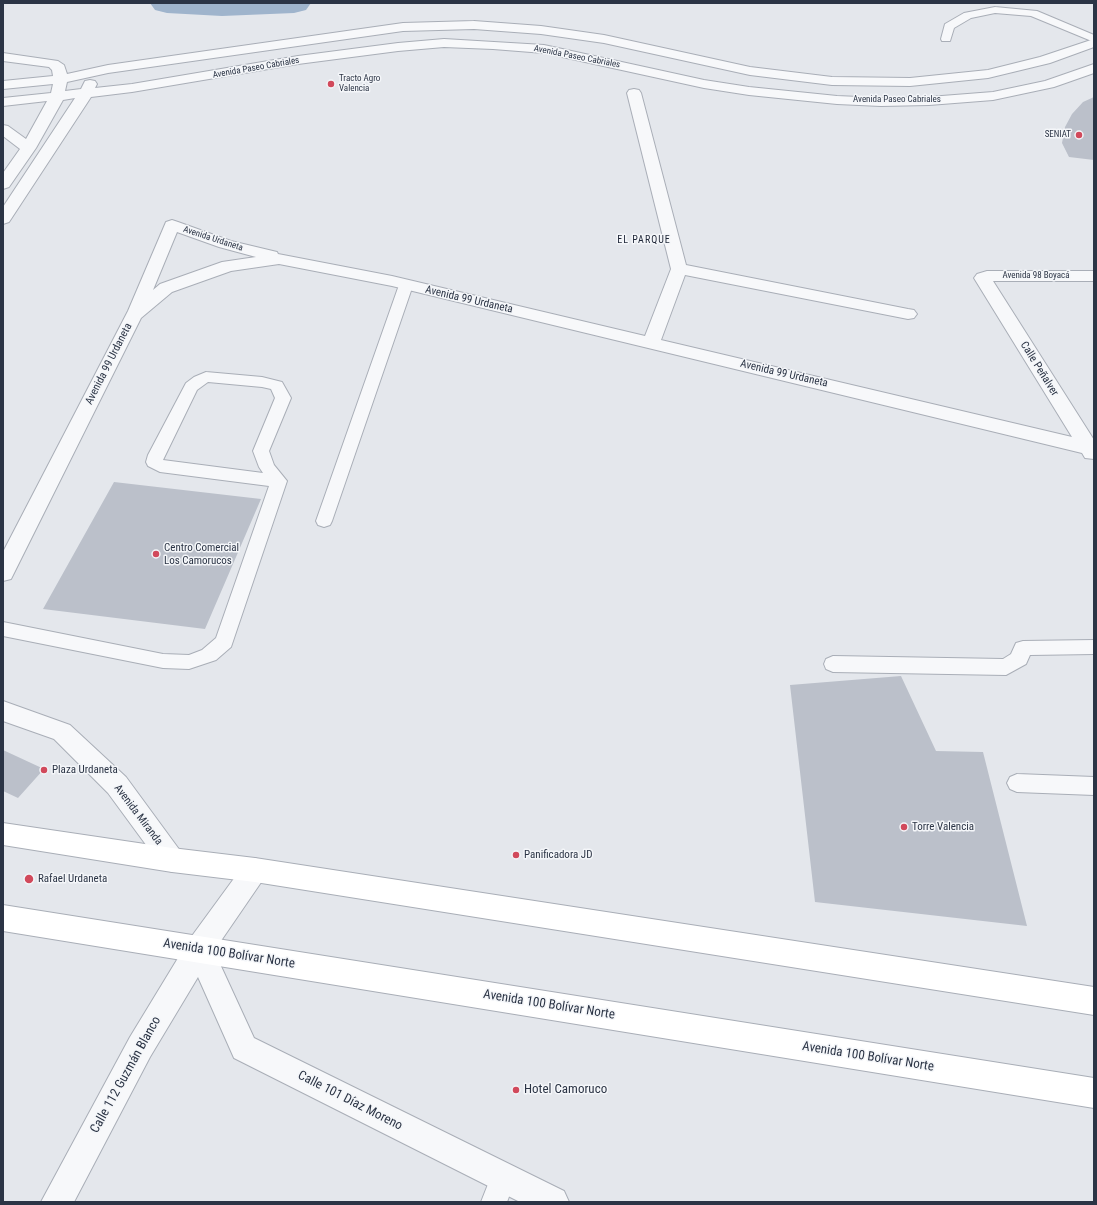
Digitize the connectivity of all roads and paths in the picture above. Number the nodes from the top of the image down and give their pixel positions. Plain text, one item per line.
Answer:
1 (946, 39) dead end
2 (1094, 39) edge
3 (1094, 43) edge
4 (3, 57) edge
5 (1094, 68) edge
6 (94, 72) junction
7 (3, 79) edge
8 (61, 79) junction
9 (20, 84) junction
10 (3, 85) edge
11 (86, 93) junction
12 (634, 93) dead end
13 (56, 97) junction
14 (3, 102) edge
15 (3, 129) edge
16 (28, 148) junction
17 (3, 184) edge
18 (3, 219) edge
19 (279, 259) junction
20 (680, 269) junction
21 (1094, 276) edge
22 (985, 282) joint
23 (406, 284) junction
24 (908, 314) dead end
25 (134, 315) junction
26 (651, 343) junction
27 (1092, 450) edge
28 (279, 480) junction
29 (324, 521) dead end
30 (3, 573) edge
31 (3, 629) edge
32 (1094, 647) edge
33 (833, 664) dead end
34 (3, 711) edge
35 (1018, 784) dead end
36 (1094, 786) edge
37 (3, 834) edge
38 (172, 860) junction
39 (255, 870) junction
40 (3, 918) edge
41 (199, 949) junction
42 (1094, 1001) edge
43 (1094, 1093) edge
44 (499, 1190) edge
45 (57, 1202) edge
46 (553, 1202) edge

1 - 2 lane
3 - 6 street, Avenida Paseo Cabriales
4 - 8 street
5 - 11 street, Avenida Paseo Cabriales
6 - 8 street, Avenida Paseo Cabriales
6 - 11 street
7 - 9 street, Avenida Paseo Cabriales
8 - 9 street, Avenida Paseo Cabriales
8 - 13 street
9 - 10 street, Avenida Paseo Cabriales
9 - 13 street, Avenida Paseo Cabriales
11 - 13 street, Avenida Paseo Cabriales
11 - 18 street
12 - 20 street
13 - 14 street, Avenida Paseo Cabriales
13 - 16 street
15 - 16 street
16 - 17 street
19 - 23 street, Avenida 99 Urdaneta
19 - 25 street, Avenida 99 Urdaneta
19 - 25 street, Avenida Urdaneta
20 - 24 street
20 - 26 street
21 - 22 street, Avenida 98 Boyacá
22 - 27 street, Calle Peñalver
23 - 26 street, Avenida 99 Urdaneta
23 - 29 lane
25 - 30 street, Avenida 99 Urdaneta
26 - 27 street, Avenida 99 Urdaneta
28 - 28 lane
28 - 31 lane
32 - 33 lane
34 - 38 street, Avenida Miranda
35 - 36 lane
37 - 38 main road
38 - 39 main road
39 - 41 street, Calle 112 Guzmán Blanco
39 - 42 main road
40 - 41 main road, Avenida 100 Bolívar Norte
41 - 43 main road, Avenida 100 Bolívar Norte
41 - 44 street, Calle 101 Díaz Moreno
41 - 45 street, Calle 112 Guzmán Blanco
44 - 46 street, Calle 101 Díaz Moreno

